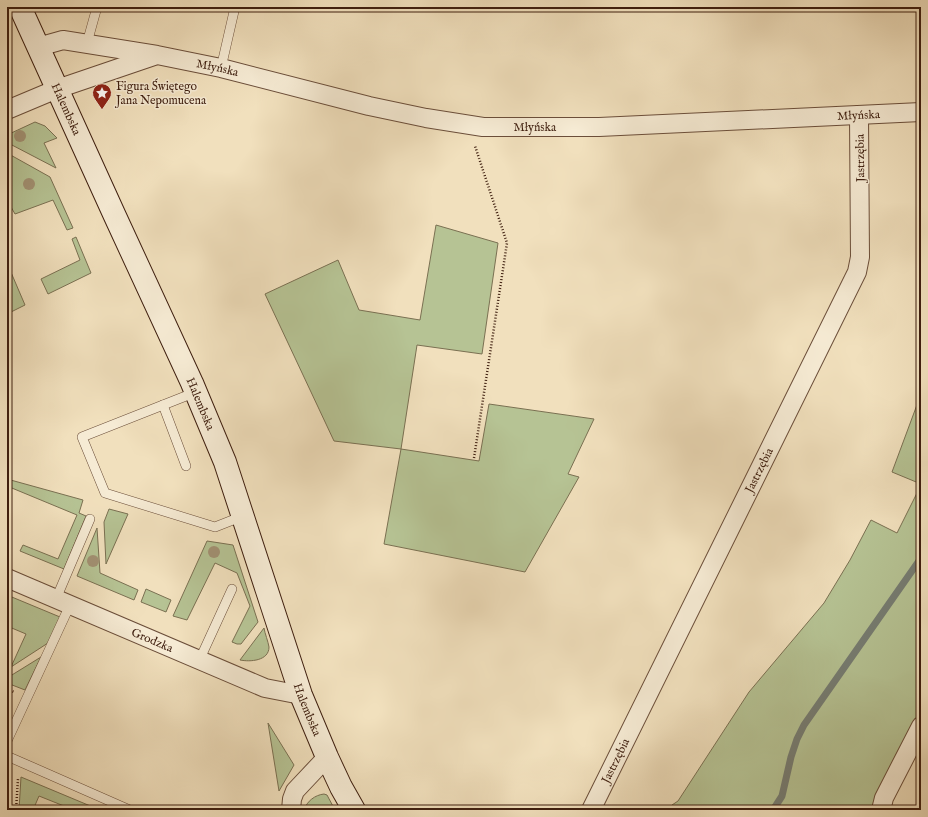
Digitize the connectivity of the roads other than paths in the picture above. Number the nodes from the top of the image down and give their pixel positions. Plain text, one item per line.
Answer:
1 (20, 7) edge
2 (97, 7) edge
3 (235, 7) edge
4 (87, 43) junction
5 (38, 47) junction
6 (157, 55) junction
7 (221, 68) junction
8 (57, 89) junction
9 (7, 110) edge
10 (921, 112) edge
11 (859, 115) junction
12 (196, 392) junction
13 (162, 405) junction
14 (186, 466) dead end
15 (243, 516) junction
16 (90, 519) dead end
17 (7, 578) edge
18 (232, 589) dead end
19 (63, 602) junction
20 (199, 661) junction
21 (301, 695) junction
22 (920, 731) edge
23 (7, 741) edge
24 (7, 756) edge
25 (327, 757) junction
26 (130, 810) edge
27 (291, 810) edge
28 (354, 810) edge
29 (591, 810) edge
30 (881, 810) edge

1 - 5 street, Halembska
2 - 4 lane
3 - 7 lane
4 - 5 street, Młyńska
4 - 6 street, Młyńska
5 - 8 street, Halembska
6 - 7 street, Młyńska
6 - 8 street
7 - 11 street, Młyńska
8 - 9 street
8 - 12 street, Halembska
10 - 11 street, Młyńska
11 - 29 street, Jastrzębia
12 - 13 lane
12 - 15 street, Halembska
13 - 14 lane
13 - 15 lane
15 - 21 street, Halembska
16 - 19 lane
17 - 19 street, Grodzka
18 - 20 lane
19 - 20 street, Grodzka
19 - 23 lane
20 - 21 street, Grodzka
21 - 25 street, Halembska
22 - 30 street
24 - 26 lane
25 - 27 street
25 - 28 street, Halembska

